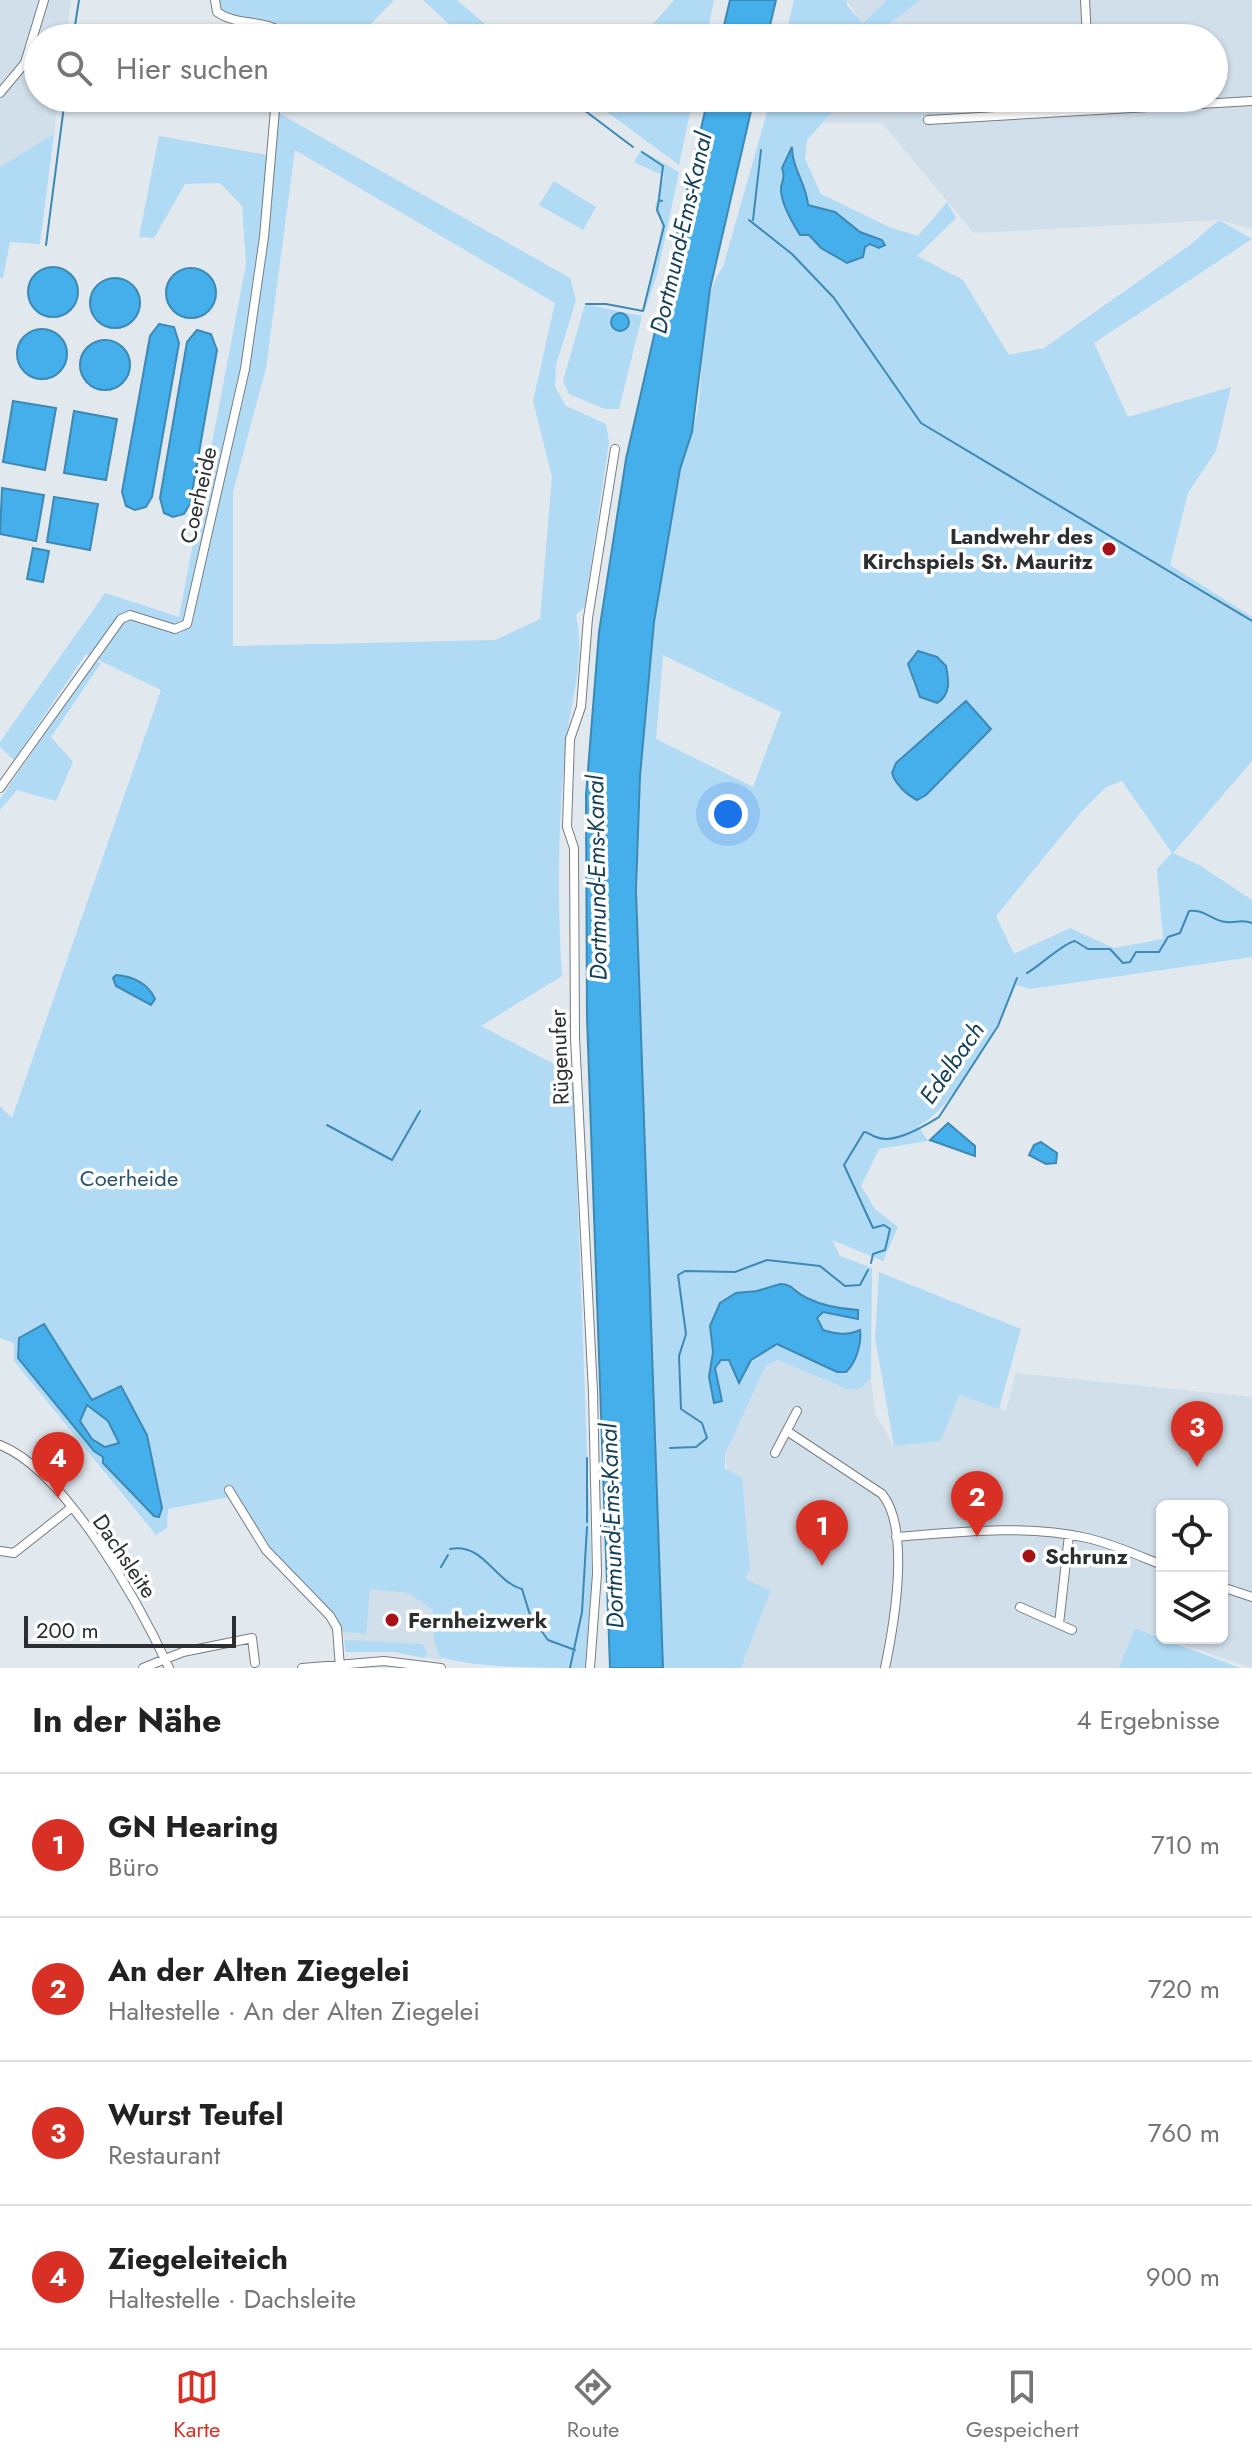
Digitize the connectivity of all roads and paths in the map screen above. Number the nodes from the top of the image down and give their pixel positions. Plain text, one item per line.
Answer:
1 (44, 0) edge
2 (215, 0) edge
3 (1085, 0) edge
4 (39, 24) edge
5 (259, 24) edge
6 (1086, 24) edge
7 (24, 64) edge
8 (0, 93) edge
9 (1252, 101) edge
10 (1228, 102) edge
11 (275, 112) edge
12 (1059, 112) edge
13 (928, 120) dead end
14 (615, 449) dead end
15 (0, 788) edge
16 (797, 1411) dead end
17 (787, 1431) junction
18 (0, 1445) edge
19 (775, 1453) dead end
20 (229, 1490) dead end
21 (71, 1508) junction
22 (1069, 1535) junction
23 (896, 1537) junction
24 (1, 1554) edge
25 (1156, 1563) edge
26 (1228, 1589) edge
27 (1252, 1597) edge
28 (1020, 1607) dead end
29 (1059, 1624) junction
30 (252, 1627) dead end
31 (1072, 1630) dead end
32 (252, 1638) junction
33 (165, 1659) junction
34 (255, 1663) dead end
35 (340, 1665) edge
36 (143, 1668) edge
37 (169, 1668) edge
38 (302, 1668) edge
39 (441, 1668) edge
40 (590, 1668) edge
41 (885, 1668) edge

1 - 4 street
2 - 5 street
3 - 6 street
7 - 8 street
9 - 10 street
11 - 15 street, Coerheide
12 - 13 street
14 - 40 street, Rügenufer
16 - 17 street
17 - 19 street
17 - 23 street
18 - 21 street, Dachsleite
20 - 35 street
21 - 24 street
21 - 33 street, Dachsleite
22 - 23 street
22 - 25 street
22 - 29 street
23 - 41 street
26 - 27 street
28 - 29 street
29 - 31 street
30 - 32 street
32 - 33 street
32 - 34 street
33 - 36 street
33 - 37 street, Dachsleite
35 - 38 street
35 - 39 street

